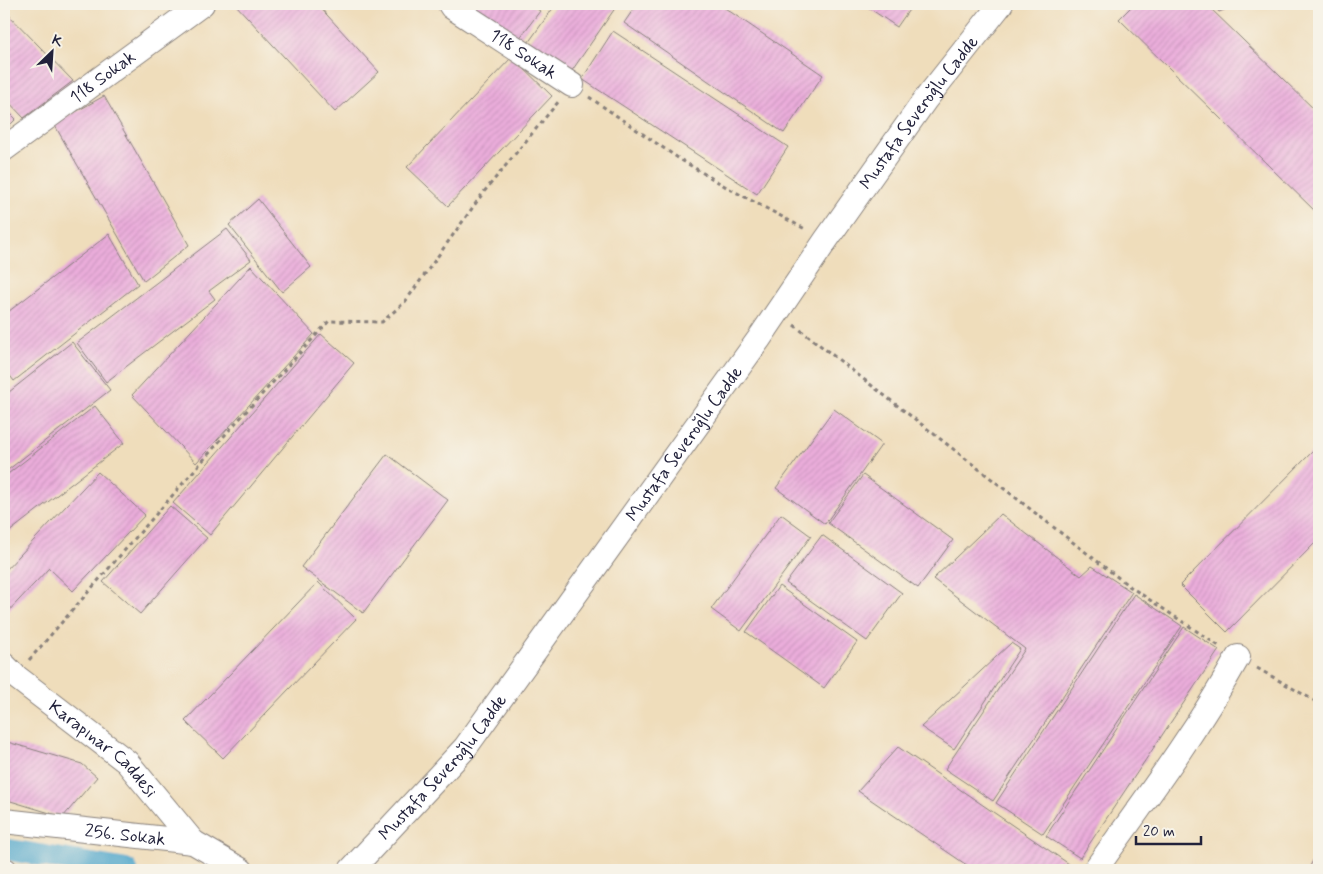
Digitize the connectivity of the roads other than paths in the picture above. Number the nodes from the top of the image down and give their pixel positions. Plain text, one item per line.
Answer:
1 (202, 4) edge
2 (450, 4) edge
3 (1001, 4) edge
4 (572, 85) road end
5 (4, 149) edge
6 (1238, 657) road end
7 (9, 671) edge
8 (4, 822) edge
9 (193, 842) junction
10 (241, 870) edge
11 (351, 870) edge
12 (1095, 870) edge

1 - 5 street, 118 Sokak
2 - 4 street, 118 Sokak
3 - 11 street, Mustafa Severoğlu Cadde
6 - 12 street
7 - 9 street, Karapınar Caddesi
8 - 9 street, 256. Sokak
9 - 10 street, 256. Sokak

